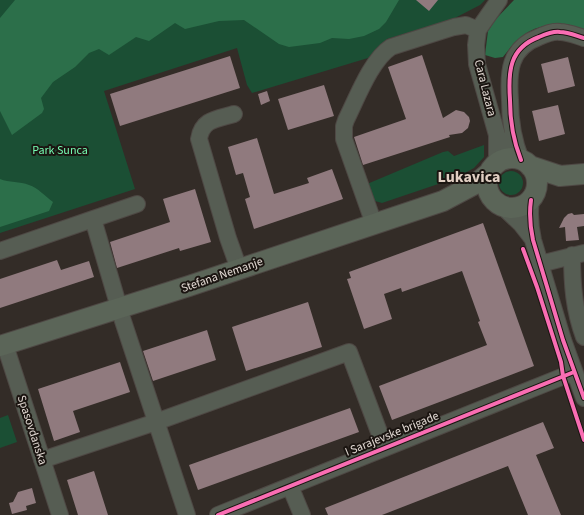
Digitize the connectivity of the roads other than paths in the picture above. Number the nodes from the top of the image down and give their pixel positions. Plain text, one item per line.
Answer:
1 (499, 0) edge
2 (478, 30) junction
3 (584, 38) edge
4 (234, 114) dead end
5 (496, 134) junction
6 (522, 161) junction
7 (492, 169) junction
8 (584, 174) edge
9 (560, 176) junction
10 (533, 197) junction
11 (443, 201) junction
12 (497, 202) junction
13 (137, 204) dead end
14 (93, 219) junction
15 (374, 224) junction
16 (533, 240) junction
17 (0, 251) edge
18 (578, 254) edge
19 (540, 264) junction
20 (239, 269) junction
21 (119, 308) junction
22 (584, 338) edge
23 (2, 345) edge
24 (574, 372) junction
25 (584, 398) edge
26 (156, 422) junction
27 (386, 448) junction
28 (42, 460) junction
29 (290, 486) junction
30 (60, 515) edge
31 (187, 515) edge
32 (218, 515) edge
33 (302, 515) edge

1 - 2 street
2 - 5 street, Cara Lazara
2 - 15 street
3 - 6 street, Cara Lazara
4 - 20 street
5 - 6 street, Cara Lazara
5 - 7 street, Cara Lazara
6 - 7 main road
6 - 9 main road
6 - 10 main road
7 - 11 main road, Stefana Nemanje
7 - 12 main road
8 - 9 main road
9 - 10 main road
10 - 12 main road
10 - 16 street
11 - 12 main road, Stefana Nemanje
11 - 15 main road, Stefana Nemanje
12 - 16 street
13 - 14 street
14 - 17 street
14 - 21 street
15 - 20 main road, Stefana Nemanje
16 - 19 street
18 - 19 street
18 - 22 street
19 - 24 street
20 - 21 main road, Stefana Nemanje
21 - 23 main road, Stefana Nemanje
21 - 26 street
23 - 28 street, Spasovdanska
24 - 25 street
24 - 27 street, I Sarajevske brigade
26 - 27 street
26 - 28 street
26 - 31 street
27 - 29 street, I Sarajevske brigade
28 - 30 street, Spasovdanska
29 - 32 street, I Sarajevske brigade
29 - 33 street

